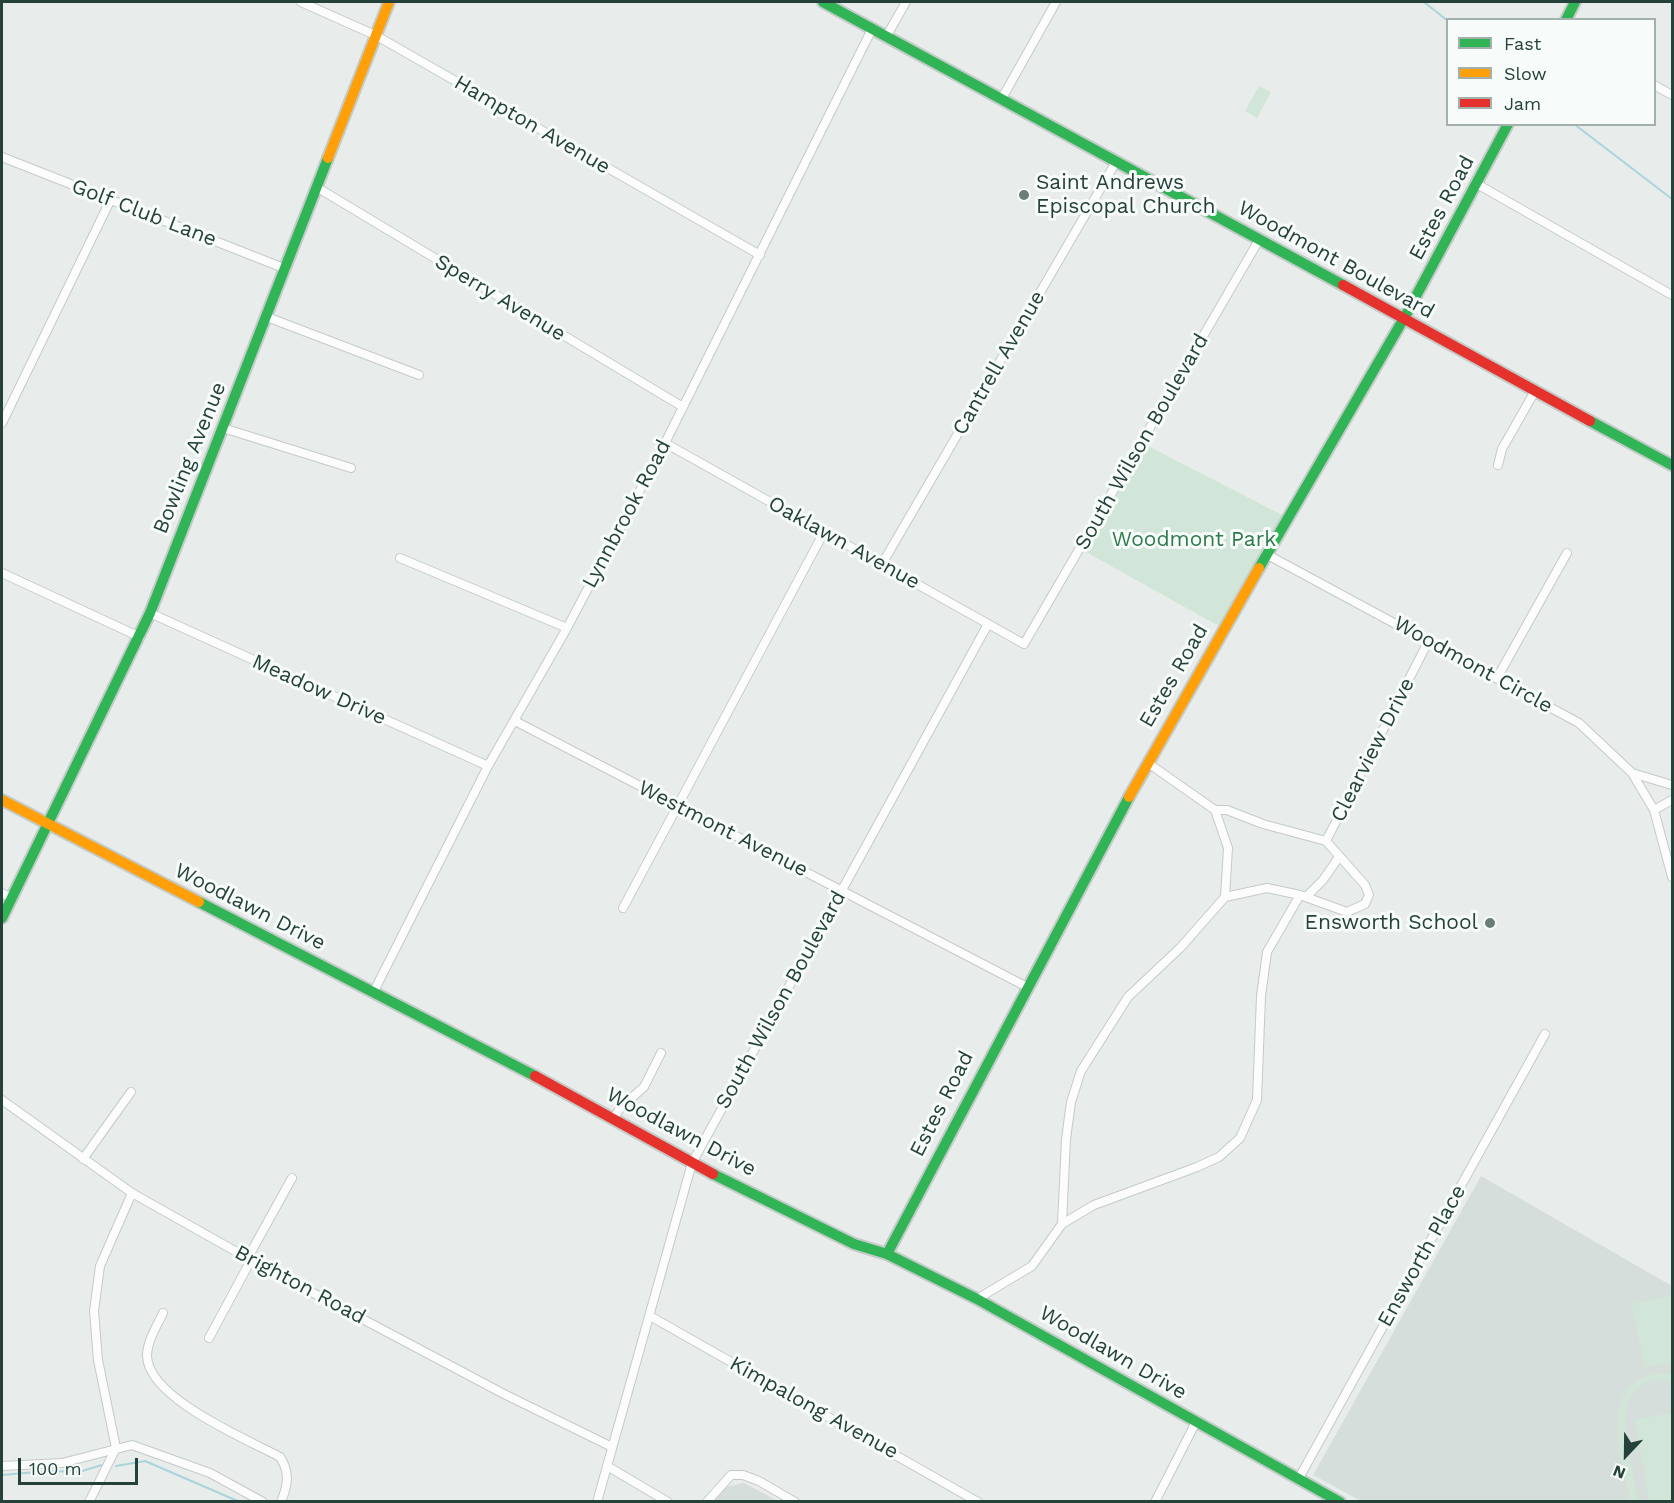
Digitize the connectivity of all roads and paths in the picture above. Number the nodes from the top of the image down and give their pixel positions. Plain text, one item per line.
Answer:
1 (301, 2) edge
2 (389, 2) edge
3 (823, 2) edge
4 (906, 2) edge
5 (1056, 2) edge
6 (1574, 2) edge
7 (1567, 18) edge
8 (872, 29) junction
9 (375, 35) junction
10 (886, 37) junction
11 (1656, 86) edge
12 (1672, 94) edge
13 (1001, 100) junction
14 (1507, 126) edge
15 (2, 157) edge
16 (1116, 162) junction
17 (1477, 184) junction
18 (318, 188) junction
19 (110, 201) junction
20 (1260, 240) junction
21 (760, 255) junction
22 (286, 269) junction
23 (1672, 295) edge
24 (267, 317) junction
25 (1405, 320) junction
26 (419, 375) dead end
27 (1535, 391) junction
28 (682, 407) junction
29 (2, 423) edge
30 (223, 429) junction
31 (665, 443) junction
32 (1498, 465) dead end
33 (1672, 465) edge
34 (351, 468) dead end
35 (824, 532) junction
36 (1567, 553) dead end
37 (1266, 554) junction
38 (400, 558) dead end
39 (882, 564) junction
40 (2, 573) edge
41 (150, 613) junction
42 (988, 624) junction
43 (567, 628) junction
44 (140, 637) junction
45 (1429, 640) junction
46 (1024, 644) joint
47 (1497, 678) junction
48 (514, 721) junction
49 (1148, 763) junction
50 (488, 766) junction
51 (1632, 773) junction
52 (1672, 785) edge
53 (2, 800) edge
54 (1672, 800) edge
55 (677, 806) junction
56 (1215, 810) junction
57 (1654, 810) junction
58 (48, 824) junction
59 (1326, 841) junction
60 (1339, 857) junction
61 (1672, 876) edge
62 (841, 890) junction
63 (6, 895) edge
64 (1303, 896) junction
65 (1225, 897) junction
66 (623, 908) dead end
67 (2, 918) edge
68 (1027, 987) junction
69 (373, 993) junction
70 (1545, 1034) dead end
71 (661, 1053) dead end
72 (131, 1092) dead end
73 (2, 1100) edge
74 (613, 1119) junction
75 (83, 1159) junction
76 (692, 1163) junction
77 (292, 1178) dead end
78 (132, 1193) junction
79 (1062, 1224) junction
80 (886, 1254) junction
81 (251, 1260) junction
82 (977, 1299) junction
83 (163, 1313) dead end
84 (650, 1316) junction
85 (209, 1338) dead end
86 (1196, 1422) junction
87 (612, 1447) junction
88 (116, 1448) junction
89 (2, 1466) edge
90 (607, 1467) junction
91 (1299, 1478) junction
92 (89, 1502) edge
93 (262, 1502) edge
94 (281, 1502) edge
95 (597, 1502) edge
96 (668, 1502) edge
97 (707, 1502) edge
98 (795, 1502) edge
99 (978, 1502) edge
100 (1155, 1502) edge
101 (1340, 1502) edge

1 - 9 street, Hampton Avenue
2 - 9 main road, Bowling Avenue
3 - 8 main road, Woodmont Boulevard
4 - 10 street
5 - 13 street
6 - 7 main road
8 - 10 main road, Woodmont Boulevard
8 - 21 street, Lynnbrook Road
9 - 18 main road, Bowling Avenue
9 - 21 street, Hampton Avenue
10 - 13 main road, Woodmont Boulevard
11 - 12 street
13 - 16 main road, Woodmont Boulevard
14 - 17 main road, Estes Road
15 - 19 street, Golf Club Lane
16 - 20 main road, Woodmont Boulevard
16 - 39 street, Cantrell Avenue
17 - 23 street
17 - 25 main road, Estes Road
18 - 22 main road, Bowling Avenue
18 - 28 street, Sperry Avenue
19 - 22 street, Golf Club Lane
19 - 29 street
20 - 25 main road, Woodmont Boulevard
20 - 46 street, South Wilson Boulevard
21 - 28 street, Lynnbrook Road
22 - 24 main road, Bowling Avenue
24 - 26 street
24 - 30 main road, Bowling Avenue
25 - 27 main road, Woodmont Boulevard
25 - 37 main road, Estes Road
27 - 32 street
27 - 33 main road, Woodmont Boulevard
28 - 31 street, Lynnbrook Road
30 - 34 street
30 - 41 main road, Bowling Avenue
31 - 35 street, Oaklawn Avenue
31 - 43 street, Lynnbrook Road
35 - 39 street, Oaklawn Avenue
35 - 55 street
36 - 47 street
37 - 45 street, Woodmont Circle
37 - 49 main road, Estes Road
38 - 43 street
39 - 42 street, Oaklawn Avenue
40 - 44 street
41 - 44 main road, Bowling Avenue
41 - 50 street, Meadow Drive
42 - 46 street, Oaklawn Avenue
42 - 62 street, South Wilson Boulevard
43 - 48 street, Lynnbrook Road
44 - 58 main road, Bowling Avenue
45 - 47 street, Woodmont Circle
45 - 59 street, Clearview Drive
47 - 51 street, Woodmont Circle
48 - 50 street, Lynnbrook Road
48 - 55 street, Westmont Avenue
49 - 56 street
49 - 68 main road, Estes Road
50 - 69 street, Lynnbrook Road
51 - 52 street, Woodmont Circle
51 - 57 street
53 - 58 main road, Woodlawn Drive
54 - 57 street
55 - 62 street, Westmont Avenue
55 - 66 street
56 - 59 street
56 - 65 street
57 - 61 street
58 - 63 main road, Bowling Avenue
58 - 69 main road, Woodlawn Drive
59 - 60 street, Clearview Drive
60 - 64 street
60 - 64 street, Clearview Drive
62 - 68 street, Westmont Avenue
62 - 76 street, South Wilson Boulevard
63 - 67 main road, Bowling Avenue
64 - 65 street
64 - 79 street
65 - 79 street
68 - 80 main road, Estes Road
69 - 74 main road, Woodlawn Drive
70 - 91 street, Ensworth Place
71 - 74 street
72 - 75 street
73 - 75 street, Brighton Road
74 - 76 main road, Woodlawn Drive
75 - 78 street, Brighton Road
76 - 80 main road, Woodlawn Drive
76 - 84 street, South Wilson Boulevard
77 - 81 street
78 - 81 street, Brighton Road
78 - 88 street
79 - 82 street
80 - 82 main road, Woodlawn Drive
81 - 85 street
81 - 87 street, Brighton Road
82 - 86 main road, Woodlawn Drive
83 - 94 street
84 - 87 street, South Wilson Boulevard
84 - 99 street, Kimpalong Avenue
86 - 91 main road, Woodlawn Drive
86 - 100 street
87 - 90 street, South Wilson Boulevard
88 - 89 street
88 - 92 street
88 - 93 street
90 - 95 street, South Wilson Boulevard
90 - 96 street
91 - 101 main road, Woodlawn Drive
97 - 98 street

